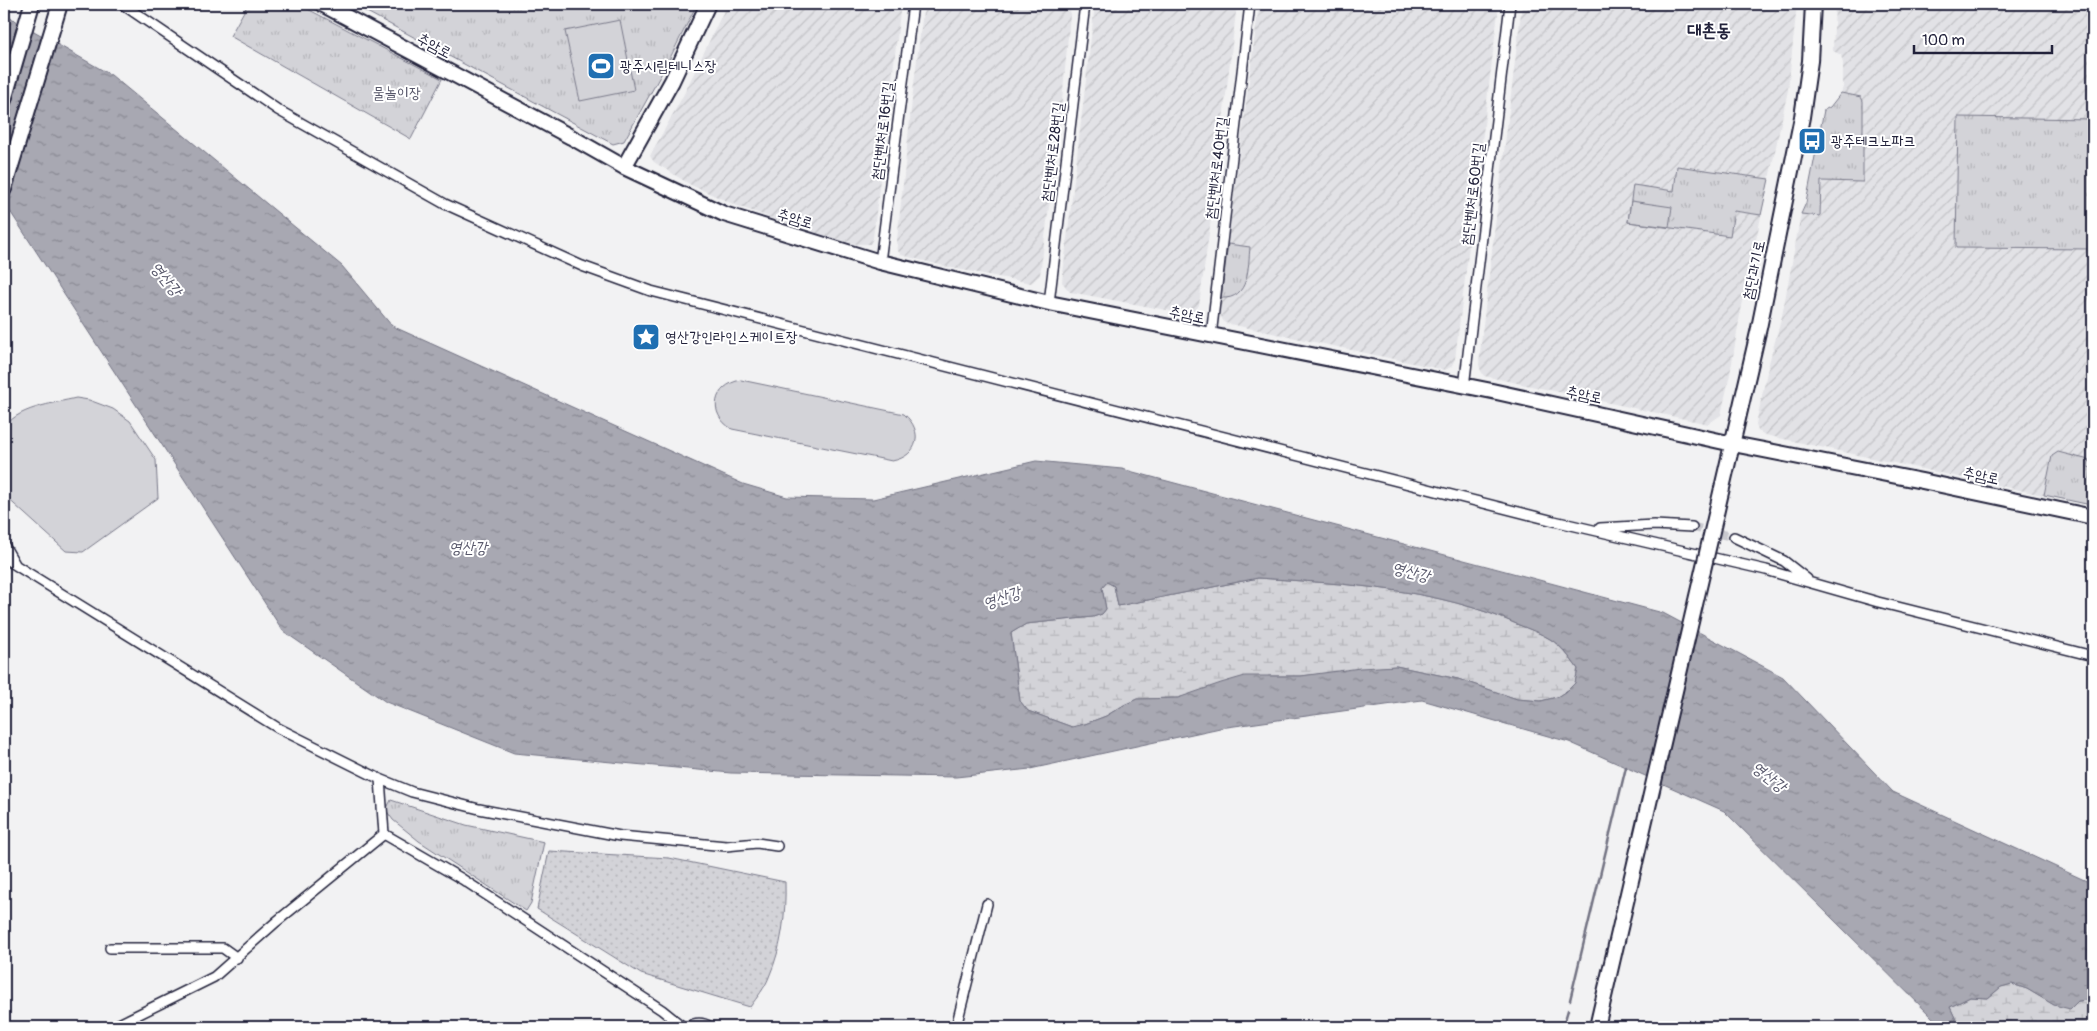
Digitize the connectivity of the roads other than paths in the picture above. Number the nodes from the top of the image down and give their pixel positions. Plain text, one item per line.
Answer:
1 (32, 4) edge
2 (60, 4) edge
3 (122, 4) edge
4 (322, 4) edge
5 (708, 4) edge
6 (912, 4) edge
7 (1085, 4) edge
8 (1250, 4) edge
9 (1510, 4) edge
10 (1813, 4) edge
11 (4, 100) edge
12 (624, 167) junction
13 (4, 189) edge
14 (880, 262) junction
15 (1049, 303) junction
16 (1211, 336) junction
17 (1464, 387) junction
18 (1732, 444) junction
19 (2093, 517) edge
20 (1576, 526) junction
21 (1692, 527) tunnel mouth
22 (1734, 537) tunnel mouth
23 (4, 545) edge
24 (4, 558) edge
25 (16, 566) junction
26 (1811, 582) junction
27 (2093, 656) edge
28 (380, 779) junction
29 (384, 834) junction
30 (777, 846) dead end
31 (987, 904) dead end
32 (110, 948) dead end
33 (237, 958) junction
34 (113, 1027) edge
35 (683, 1027) edge
36 (687, 1027) edge
37 (711, 1027) edge
38 (956, 1027) edge
39 (1597, 1027) edge

1 - 11 street
2 - 13 street
3 - 20 street
4 - 12 street, 추암로
5 - 12 street
6 - 14 street, 첨단벤처로16번길
7 - 15 street, 첨단벤처로28번길
8 - 16 street, 첨단벤처로40번길
9 - 17 street, 첨단벤처로60번길
10 - 18 street, 첨단과기로
12 - 14 street, 추암로
14 - 15 street, 추암로
15 - 16 street, 추암로
16 - 17 street, 추암로
17 - 18 street, 추암로
18 - 19 street, 추암로
18 - 39 street, 첨단과기로, bridge
20 - 21 street
20 - 26 street
22 - 26 street
23 - 25 street
24 - 25 street
25 - 28 street
26 - 27 street
28 - 29 street
28 - 30 street
29 - 33 street
29 - 35 street
31 - 38 street
32 - 33 street
33 - 34 street
36 - 37 street

